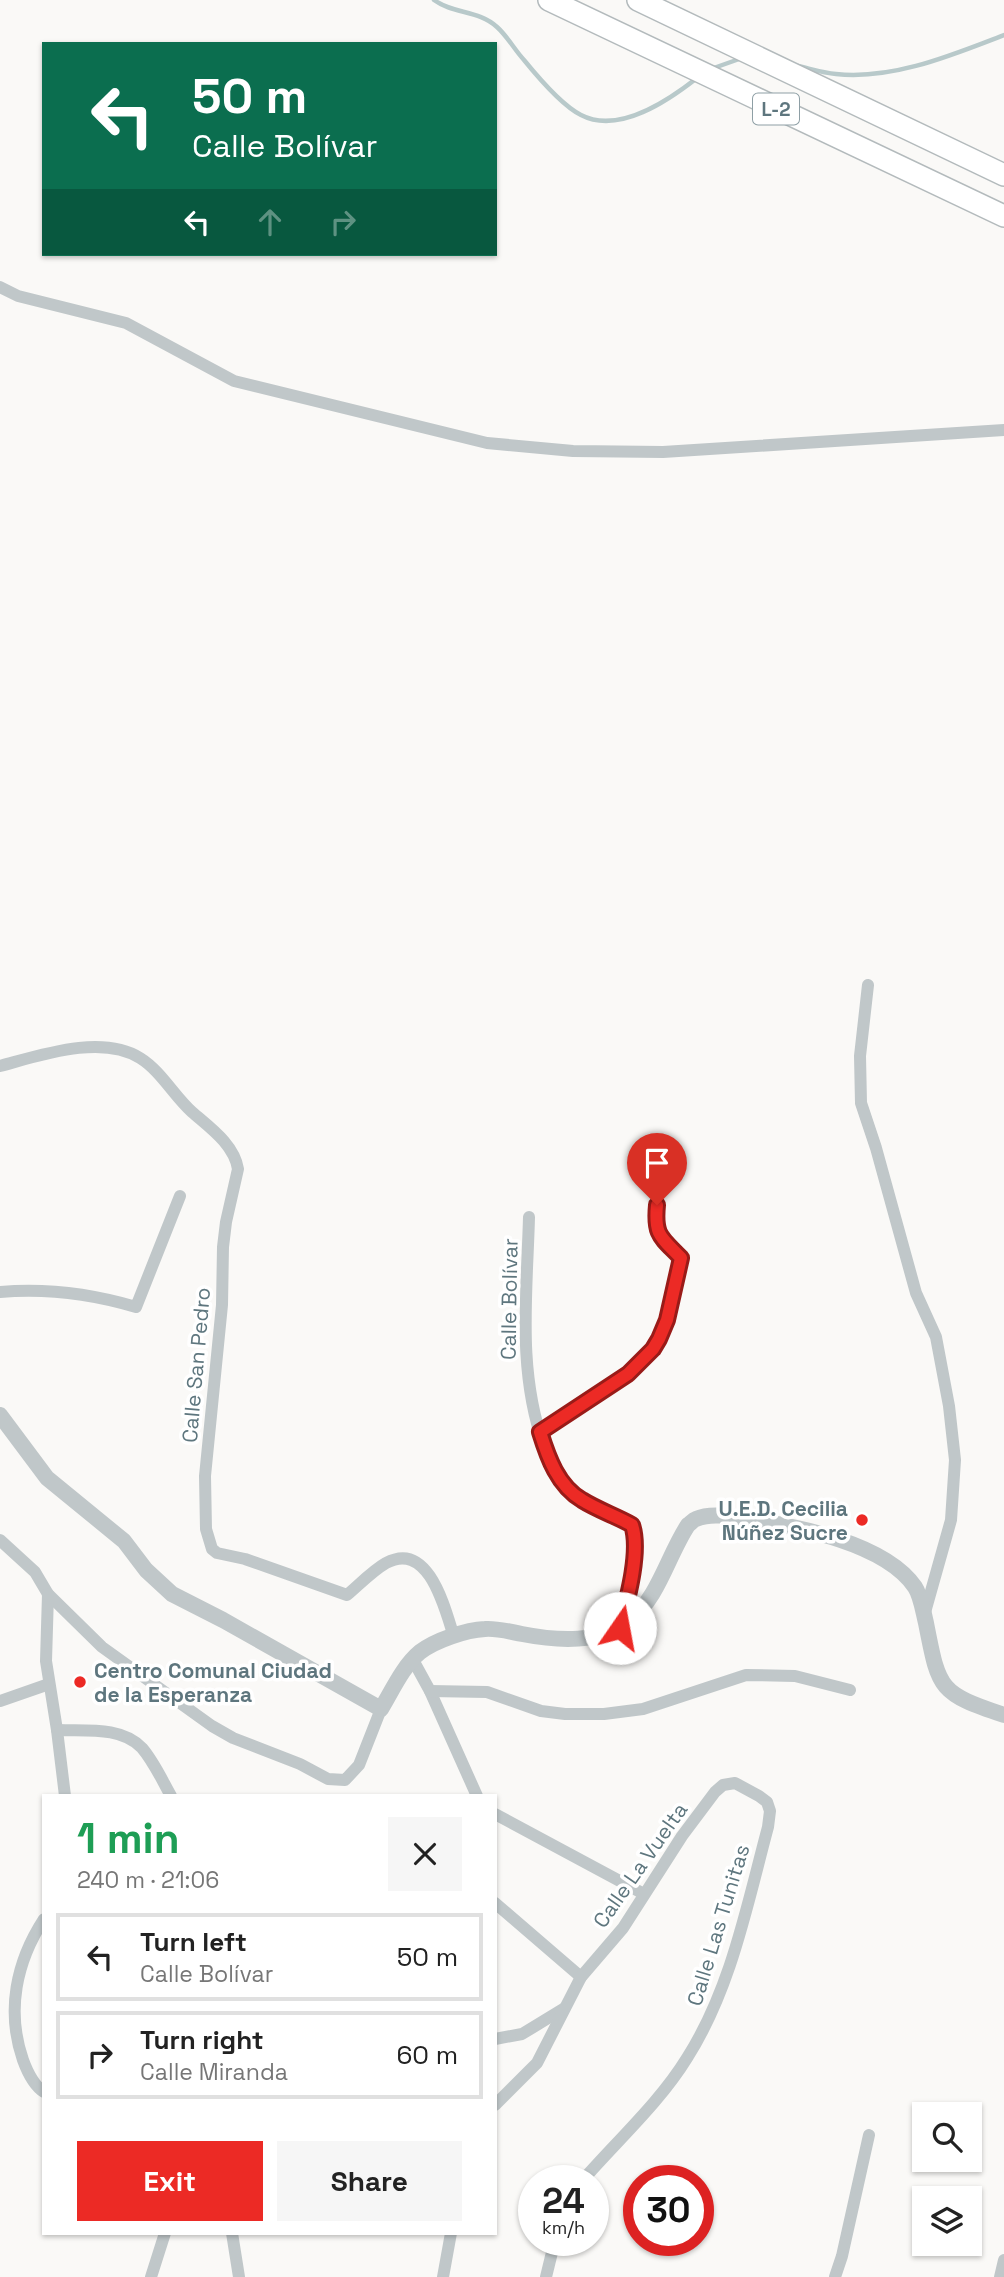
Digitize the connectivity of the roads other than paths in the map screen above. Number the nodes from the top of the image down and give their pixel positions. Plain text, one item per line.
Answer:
1 (549, 0) edge
2 (638, 0) edge
3 (1004, 175) edge
4 (1004, 216) edge
5 (0, 287) edge
6 (1004, 430) edge
7 (868, 985) dead end
8 (0, 1066) edge
9 (180, 1196) dead end
10 (657, 1205) dead end
11 (529, 1217) dead end
12 (0, 1292) edge
13 (0, 1415) edge
14 (540, 1432) junction
15 (0, 1540) edge
16 (48, 1594) junction
17 (924, 1616) junction
18 (620, 1628) junction
19 (454, 1637) junction
20 (413, 1660) junction
21 (49, 1684) junction
22 (850, 1690) dead end
23 (430, 1691) junction
24 (0, 1701) edge
25 (381, 1709) junction
26 (1004, 1715) edge
27 (57, 1730) junction
28 (735, 1783) joint
29 (65, 1794) edge
30 (170, 1794) edge
31 (476, 1794) edge
32 (497, 1815) edge
33 (644, 1894) junction
34 (497, 1905) edge
35 (42, 1922) edge
36 (580, 1977) junction
37 (563, 2009) junction
38 (497, 2039) edge
39 (42, 2090) edge
40 (497, 2103) edge
41 (869, 2135) dead end
42 (596, 2165) edge
43 (164, 2235) edge
44 (232, 2235) edge
45 (451, 2235) edge
46 (551, 2256) edge
47 (1004, 2260) edge
48 (151, 2277) edge
49 (239, 2277) edge
50 (443, 2277) edge
51 (546, 2277) edge
52 (835, 2277) edge
53 (1000, 2277) edge

1 - 4 highway, L-2
2 - 3 highway, L-2
5 - 6 street
7 - 17 street
8 - 19 street, Calle San Pedro
9 - 12 street
10 - 14 street
11 - 14 street, Calle Bolívar
13 - 25 street
14 - 18 street, Calle Bolívar
15 - 16 street
16 - 21 street
16 - 25 street
17 - 18 street
17 - 26 street
18 - 19 street
19 - 20 street
20 - 23 street
20 - 25 street
21 - 24 street
21 - 27 street
22 - 23 street
23 - 31 street
27 - 29 street
27 - 30 street
28 - 33 street, Calle La Vuelta
28 - 42 street, Calle Las Tunitas
32 - 33 street
33 - 36 street, Calle La Vuelta
34 - 36 street
35 - 39 street
36 - 37 street, Calle La Vuelta
37 - 38 street
37 - 40 street, Calle La Vuelta
41 - 52 street
43 - 48 street
44 - 49 street
45 - 50 street
46 - 51 street
47 - 53 street

